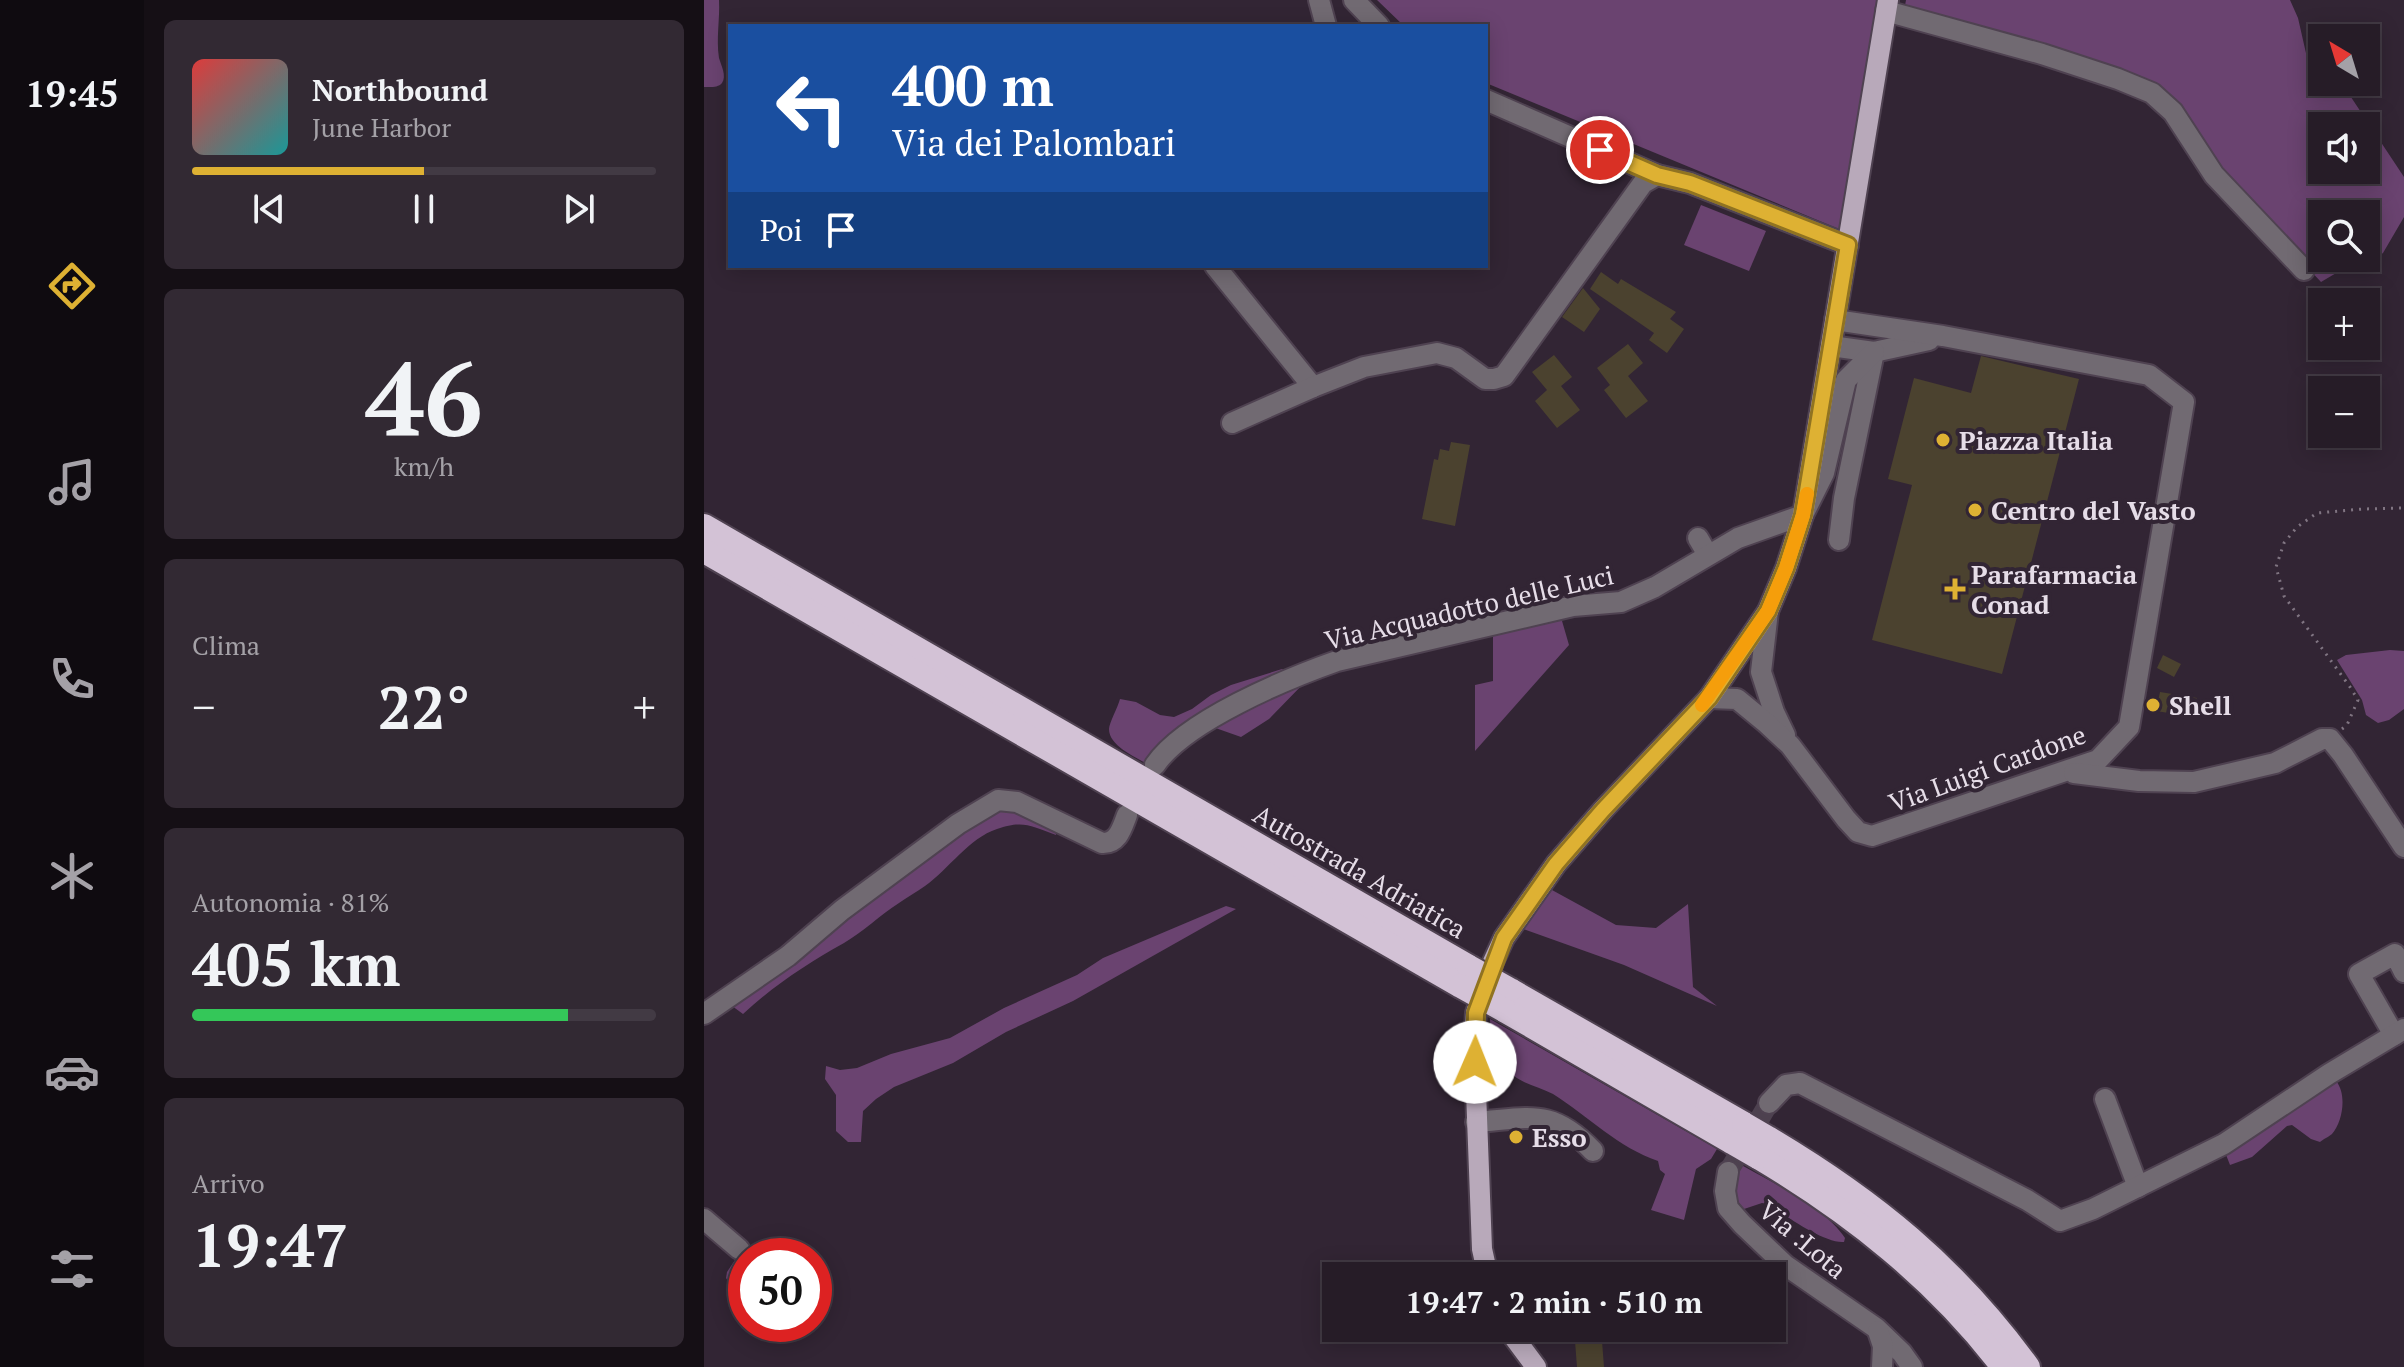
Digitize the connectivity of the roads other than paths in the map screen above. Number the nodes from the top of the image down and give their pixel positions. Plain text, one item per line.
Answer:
1 (1319, 0) edge
2 (1354, 0) edge
3 (1887, 3) edge
4 (1325, 24) edge
5 (1377, 24) edge
6 (1488, 101) edge
7 (1657, 175) junction
8 (1848, 245) junction
9 (1217, 268) edge
10 (2304, 270) dead end
11 (1835, 320) junction
12 (1943, 336) junction
13 (1831, 346) junction
14 (1874, 352) junction
15 (1313, 387) junction
16 (1232, 423) dead end
17 (1803, 515) junction
18 (704, 526) edge
19 (1839, 540) dead end
20 (704, 551) edge
21 (1768, 611) junction
22 (1731, 666) junction
23 (1709, 698) junction
24 (1769, 717) junction
25 (1155, 765) dead end
26 (2067, 772) junction
27 (1127, 815) dead end
28 (2404, 847) edge
29 (2404, 972) edge
30 (1465, 976) junction
31 (704, 1014) edge
32 (2399, 1032) edge
33 (2105, 1099) dead end
34 (1769, 1103) tunnel mouth
35 (1476, 1122) junction
36 (1763, 1148) junction
37 (1593, 1151) dead end
38 (1728, 1172) tunnel mouth
39 (2138, 1187) junction
40 (704, 1219) edge
41 (728, 1240) edge
42 (1485, 1262) edge
43 (1876, 1328) junction
44 (1516, 1342) edge
45 (1536, 1367) edge
46 (1882, 1367) edge
47 (1912, 1367) edge
48 (2003, 1367) edge
49 (2028, 1367) edge

1 - 4 street
2 - 5 street
3 - 8 main road, Via Luigi Cardone
3 - 10 street
6 - 7 street
7 - 8 street
7 - 15 street
8 - 11 main road, Via Luigi Cardone
9 - 15 street
11 - 12 street, Via Luigi Cardone
11 - 13 main road, Via Luigi Cardone
12 - 14 street, Via Luigi Cardone
12 - 26 street, Via Luigi Cardone
13 - 14 street, Via Luigi Cardone
13 - 17 main road, Via Luigi Cardone
14 - 17 street, Via Luigi Cardone
14 - 19 street
15 - 16 street
17 - 21 main road, Via Luigi Cardone
17 - 25 street, Via Acquadotto delle Luci
18 - 30 highway, Autostrada Adriatica
20 - 30 highway, Autostrada Adriatica
21 - 22 main road, Via Luigi Cardone
21 - 24 street, Via Luigi Cardone
22 - 23 main road, Via Luigi Cardone
22 - 24 street, Via Luigi Cardone
23 - 24 street, Via Luigi Cardone
23 - 35 main road, Via Luigi Cardone
24 - 26 street, Via Luigi Cardone
26 - 28 street
27 - 31 street
29 - 32 street
30 - 36 highway, Autostrada Adriatica, bridge
32 - 39 street
33 - 39 street
34 - 39 street
35 - 37 street
35 - 42 main road, Via Luigi Cardone
36 - 48 highway, Autostrada Adriatica
36 - 49 highway, Autostrada Adriatica
38 - 43 street, Via :Lota
40 - 41 street
43 - 46 street
43 - 47 street, Via :Lota
44 - 45 main road

